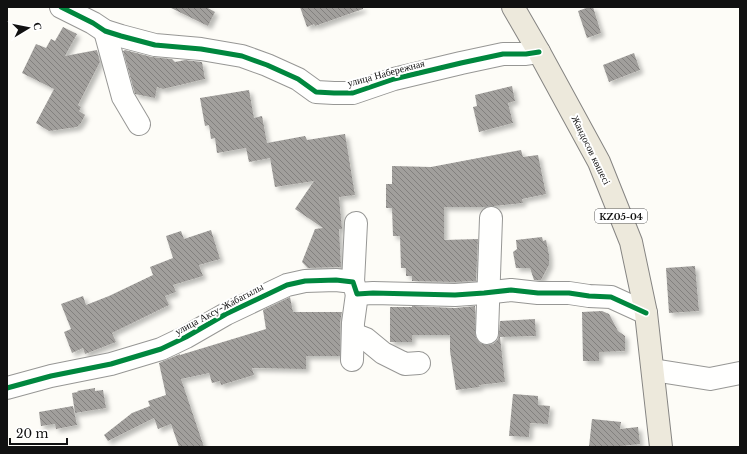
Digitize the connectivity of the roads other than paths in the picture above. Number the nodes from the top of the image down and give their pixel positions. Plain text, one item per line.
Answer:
1 (61, 7) edge
2 (513, 7) edge
3 (105, 31) junction
4 (539, 52) junction
5 (139, 124) dead end
6 (491, 218) dead end
7 (356, 223) dead end
8 (355, 288) junction
9 (488, 293) junction
10 (646, 313) junction
11 (487, 333) dead end
12 (353, 334) junction
13 (352, 360) dead end
14 (419, 363) dead end
15 (653, 370) junction
16 (740, 373) edge
17 (7, 388) edge
18 (661, 447) edge

1 - 3 street, улица Набережная
2 - 4 main road, Жандосов көшесі / KZ05-04
3 - 4 street, улица Набережная
3 - 5 street
4 - 10 main road, Жандосов көшесі / KZ05-04
6 - 9 street
7 - 8 street
8 - 9 street, улица Аксу-Жабагылы
8 - 12 street
8 - 17 street, улица Аксу-Жабагылы
9 - 10 street, улица Аксу-Жабагылы
9 - 11 street
10 - 15 main road, Жандосов көшесі / KZ05-04
12 - 13 street
12 - 14 street
15 - 16 street
15 - 18 main road, Жандосов көшесі / KZ05-04

